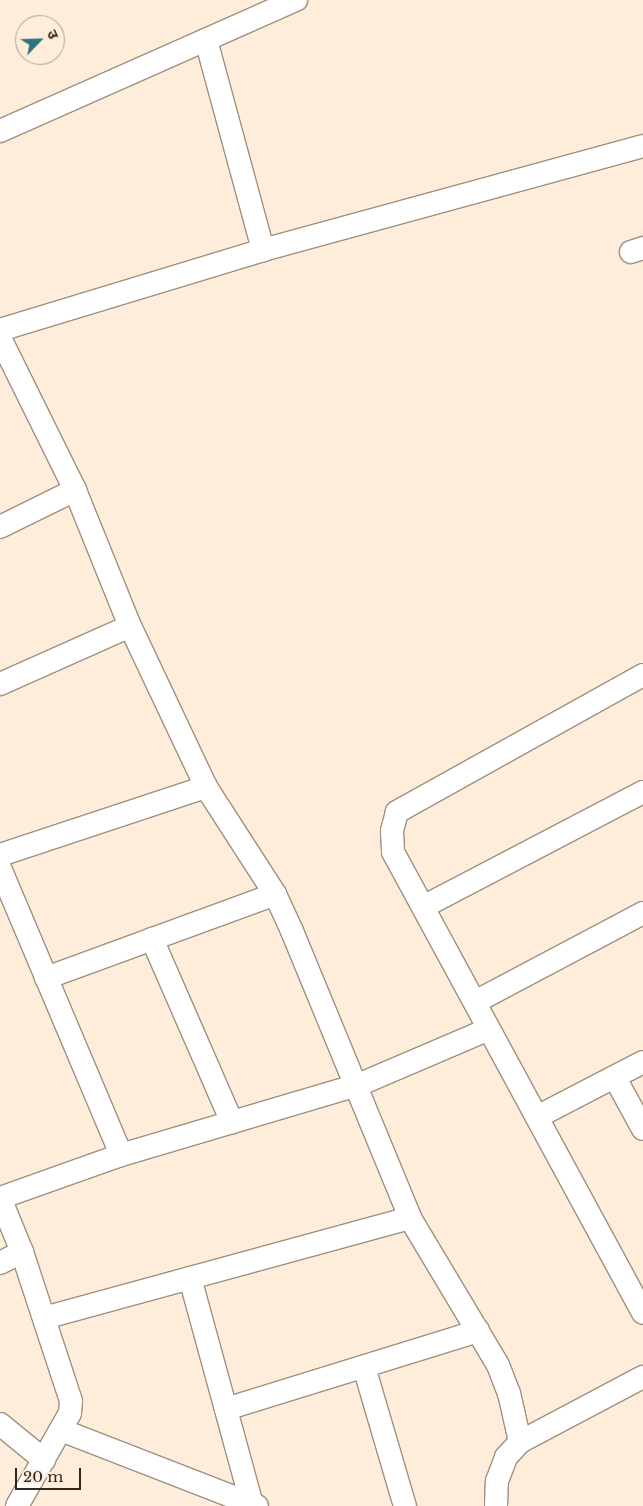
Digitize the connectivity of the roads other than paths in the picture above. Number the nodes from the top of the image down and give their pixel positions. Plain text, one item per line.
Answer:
1 (296, 0) edge
2 (206, 40) junction
3 (0, 131) edge
4 (643, 146) edge
5 (263, 250) junction
6 (0, 330) edge
7 (0, 338) edge
8 (75, 490) junction
9 (0, 527) edge
10 (130, 626) junction
11 (643, 674) edge
12 (0, 684) edge
13 (206, 787) junction
14 (643, 792) edge
15 (0, 855) edge
16 (0, 868) edge
17 (275, 894) junction
18 (423, 908) junction
19 (643, 913) edge
20 (152, 939) junction
21 (46, 978) junction
22 (475, 1002) junction
23 (489, 1029) junction
24 (643, 1062) edge
25 (615, 1078) junction
26 (358, 1086) junction
27 (537, 1117) junction
28 (232, 1122) junction
29 (643, 1129) edge
30 (121, 1155) junction
31 (0, 1198) edge
32 (410, 1218) junction
33 (22, 1252) junction
34 (0, 1262) edge
35 (190, 1278) junction
36 (643, 1313) edge
37 (44, 1318) junction
38 (478, 1331) junction
39 (364, 1367) junction
40 (643, 1377) edge
41 (226, 1409) junction
42 (0, 1424) edge
43 (61, 1430) junction
44 (520, 1442) junction
45 (44, 1460) junction
46 (255, 1505) edge
47 (18, 1506) edge
48 (405, 1506) edge
49 (496, 1506) edge

1 - 2 street
2 - 3 street
2 - 5 street
4 - 5 street
5 - 6 street
7 - 8 street
8 - 9 street
8 - 10 street
10 - 12 street
10 - 13 street
11 - 18 street
13 - 15 street
13 - 17 street
14 - 18 street
16 - 21 street
17 - 20 street
17 - 26 street
18 - 22 street
19 - 22 street
20 - 21 street
20 - 28 street
21 - 30 street
22 - 23 street
23 - 26 street
23 - 27 street
24 - 25 street
25 - 27 street
25 - 29 street
26 - 28 street
26 - 32 street
27 - 36 street
28 - 30 street
30 - 31 street
31 - 33 street
32 - 35 street
32 - 38 street
33 - 34 street
33 - 37 street
35 - 37 street
35 - 41 street
37 - 43 street
38 - 39 street
38 - 44 street
39 - 41 street
39 - 48 street
40 - 44 street
41 - 46 street
42 - 45 street
43 - 45 street
43 - 46 street
44 - 49 street
45 - 47 street

